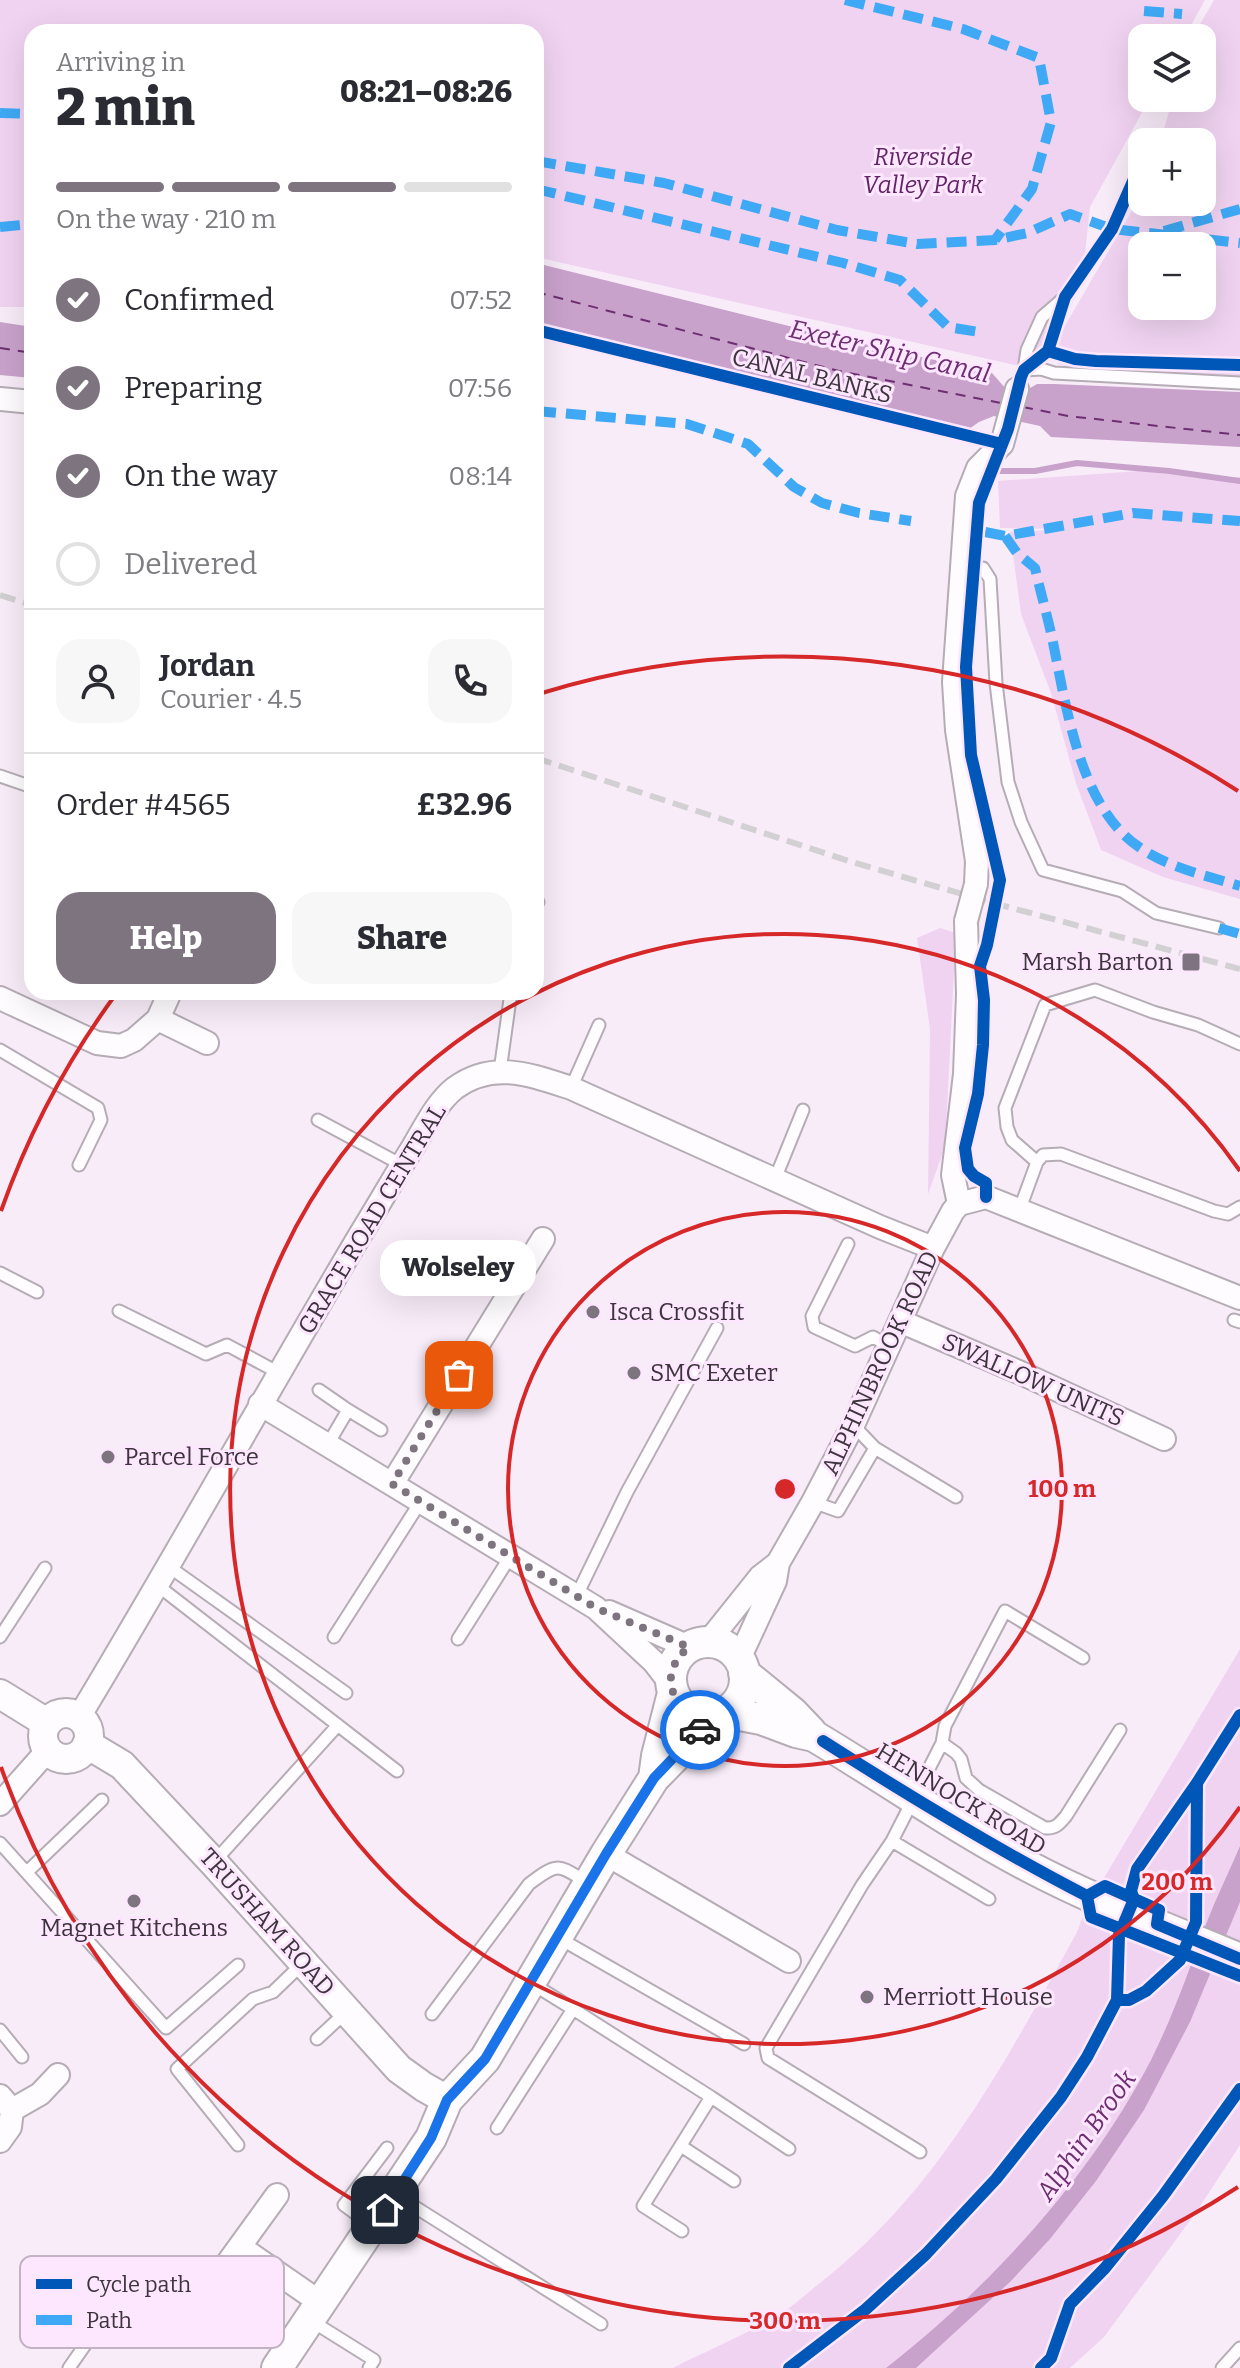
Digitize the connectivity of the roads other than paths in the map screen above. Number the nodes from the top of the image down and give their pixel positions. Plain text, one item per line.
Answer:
1 (1065, 297) dead end
2 (1021, 380) junction
3 (1240, 383) edge
4 (0, 399) edge
5 (24, 401) edge
6 (962, 568) junction
7 (0, 776) edge
8 (24, 784) edge
9 (1219, 928) dead end
10 (0, 998) edge
11 (166, 1000) edge
12 (510, 1000) edge
13 (158, 1019) junction
14 (599, 1025) dead end
15 (207, 1043) dead end
16 (1240, 1044) edge
17 (0, 1050) edge
18 (500, 1071) junction
19 (571, 1088) junction
20 (803, 1110) dead end
21 (318, 1120) dead end
22 (1037, 1162) junction
23 (79, 1165) dead end
24 (402, 1165) junction
25 (775, 1179) junction
26 (959, 1204) junction
27 (1240, 1207) edge
28 (1019, 1211) junction
29 (543, 1239) dead end
30 (848, 1244) dead end
31 (933, 1248) junction
32 (0, 1273) edge
33 (37, 1292) dead end
34 (1238, 1302) edge
35 (119, 1311) dead end
36 (902, 1322) junction
37 (717, 1328) dead end
38 (889, 1346) junction
39 (279, 1373) junction
40 (319, 1390) dead end
41 (260, 1404) junction
42 (348, 1410) junction
43 (853, 1425) junction
44 (381, 1430) dead end
45 (1164, 1439) dead end
46 (328, 1444) junction
47 (875, 1448) junction
48 (392, 1484) junction
49 (956, 1497) dead end
50 (421, 1501) junction
51 (813, 1502) junction
52 (510, 1557) junction
53 (778, 1563) junction
54 (45, 1568) dead end
55 (162, 1575) junction
56 (577, 1595) junction
57 (596, 1608) junction
58 (0, 1637) edge
59 (334, 1637) dead end
60 (458, 1639) dead end
61 (699, 1645) junction
62 (1083, 1658) dead end
63 (741, 1666) junction
64 (672, 1689) junction
65 (346, 1693) dead end
66 (0, 1694) edge
67 (720, 1714) junction
68 (338, 1725) junction
69 (83, 1730) junction
70 (1120, 1730) dead end
71 (814, 1736) junction
72 (48, 1737) junction
73 (942, 1743) junction
74 (397, 1771) dead end
75 (654, 1778) junction
76 (913, 1799) junction
77 (102, 1800) dead end
78 (0, 1804) edge
79 (892, 1841) junction
80 (0, 1843) edge
81 (606, 1854) junction
82 (213, 1862) junction
83 (27, 1872) junction
84 (589, 1883) junction
85 (989, 1899) dead end
86 (557, 1937) junction
87 (1240, 1959) edge
88 (789, 1961) dead end
89 (304, 1963) junction
90 (238, 1965) dead end
91 (530, 1982) junction
92 (573, 2009) junction
93 (347, 2011) junction
94 (432, 2014) dead end
95 (0, 2030) edge
96 (317, 2039) dead end
97 (744, 2044) dead end
98 (22, 2057) dead end
99 (58, 2075) dead end
100 (711, 2097) junction
101 (447, 2100) junction
102 (6, 2103) edge
103 (497, 2128) dead end
104 (0, 2141) edge
105 (238, 2145) dead end
106 (681, 2146) junction
107 (387, 2148) dead end
108 (789, 2149) dead end
109 (920, 2152) dead end
110 (734, 2181) dead end
111 (277, 2195) dead end
112 (395, 2195) junction
113 (374, 2226) junction
114 (682, 2231) dead end
115 (240, 2247) junction
116 (233, 2256) edge
117 (251, 2256) edge
118 (284, 2285) edge
119 (315, 2311) junction
120 (601, 2324) dead end
121 (83, 2348) edge
122 (1240, 2348) edge
123 (69, 2368) edge
124 (277, 2368) edge
125 (369, 2368) edge
126 (1222, 2368) edge

1 - 2 lane
2 - 3 lane
2 - 6 street
4 - 5 street
6 - 9 lane
6 - 26 street, bridge
7 - 8 lane
10 - 13 street
11 - 13 street
12 - 18 lane
13 - 15 street
14 - 19 lane
16 - 22 lane
17 - 23 lane
18 - 19 street, GRACE ROAD CENTRAL
18 - 24 street, GRACE ROAD CENTRAL
19 - 25 street, GRACE ROAD CENTRAL
20 - 25 lane
21 - 24 lane
22 - 27 lane
22 - 28 lane
24 - 39 street, GRACE ROAD CENTRAL
25 - 31 street, GRACE ROAD CENTRAL
26 - 28 street
26 - 31 street, ALPHINBROOK ROAD
28 - 34 street
29 - 48 street
30 - 38 lane
31 - 36 street, ALPHINBROOK ROAD
32 - 33 lane
35 - 39 lane
36 - 38 street, ALPHINBROOK ROAD
36 - 45 street, SWALLOW UNITS
37 - 56 lane
38 - 43 street, ALPHINBROOK ROAD
39 - 41 street, GRACE ROAD CENTRAL
40 - 42 lane
41 - 46 street
41 - 55 street, GRACE ROAD CENTRAL
42 - 44 lane
42 - 46 lane
43 - 47 lane
43 - 51 street, ALPHINBROOK ROAD
46 - 48 street
47 - 49 lane
47 - 51 lane
48 - 50 street
50 - 52 street
50 - 59 lane
51 - 53 street, ALPHINBROOK ROAD
52 - 56 street
52 - 60 lane
53 - 61 street, ALPHINBROOK ROAD
53 - 63 street, ALPHINBROOK ROAD
54 - 58 lane
55 - 65 lane
55 - 68 lane
55 - 69 street, GRACE ROAD CENTRAL
56 - 57 street
57 - 61 street
57 - 64 street
61 - 63 main road
61 - 64 main road
62 - 73 lane
63 - 67 main road
63 - 71 main road, HENNOCK ROAD
64 - 67 main road
64 - 75 main road
66 - 72 street
67 - 71 main road, HENNOCK ROAD
67 - 75 main road
68 - 74 lane
68 - 82 lane
69 - 72 street
69 - 72 street
69 - 82 street, TRUSHAM ROAD
70 - 73 lane
71 - 76 main road, HENNOCK ROAD
72 - 78 street
73 - 76 lane
75 - 81 main road
76 - 79 lane
76 - 87 main road, HENNOCK ROAD
77 - 83 lane
79 - 85 lane
79 - 109 lane
80 - 83 lane
81 - 84 main road
81 - 88 street
82 - 89 street, TRUSHAM ROAD
83 - 90 lane
84 - 86 main road
84 - 94 lane
86 - 91 main road
86 - 97 lane
89 - 93 street, TRUSHAM ROAD
89 - 105 lane
91 - 92 lane
91 - 101 main road
92 - 100 lane
92 - 103 lane
93 - 96 lane
93 - 101 street, TRUSHAM ROAD
95 - 98 lane
99 - 102 street
100 - 106 lane
100 - 108 lane
101 - 112 main road
102 - 104 street
106 - 110 lane
106 - 114 lane
107 - 113 lane
111 - 115 street
112 - 113 main road
112 - 120 lane
113 - 119 main road
115 - 116 street
115 - 117 street
118 - 119 street
119 - 124 main road
119 - 125 lane
121 - 123 lane
122 - 126 lane

